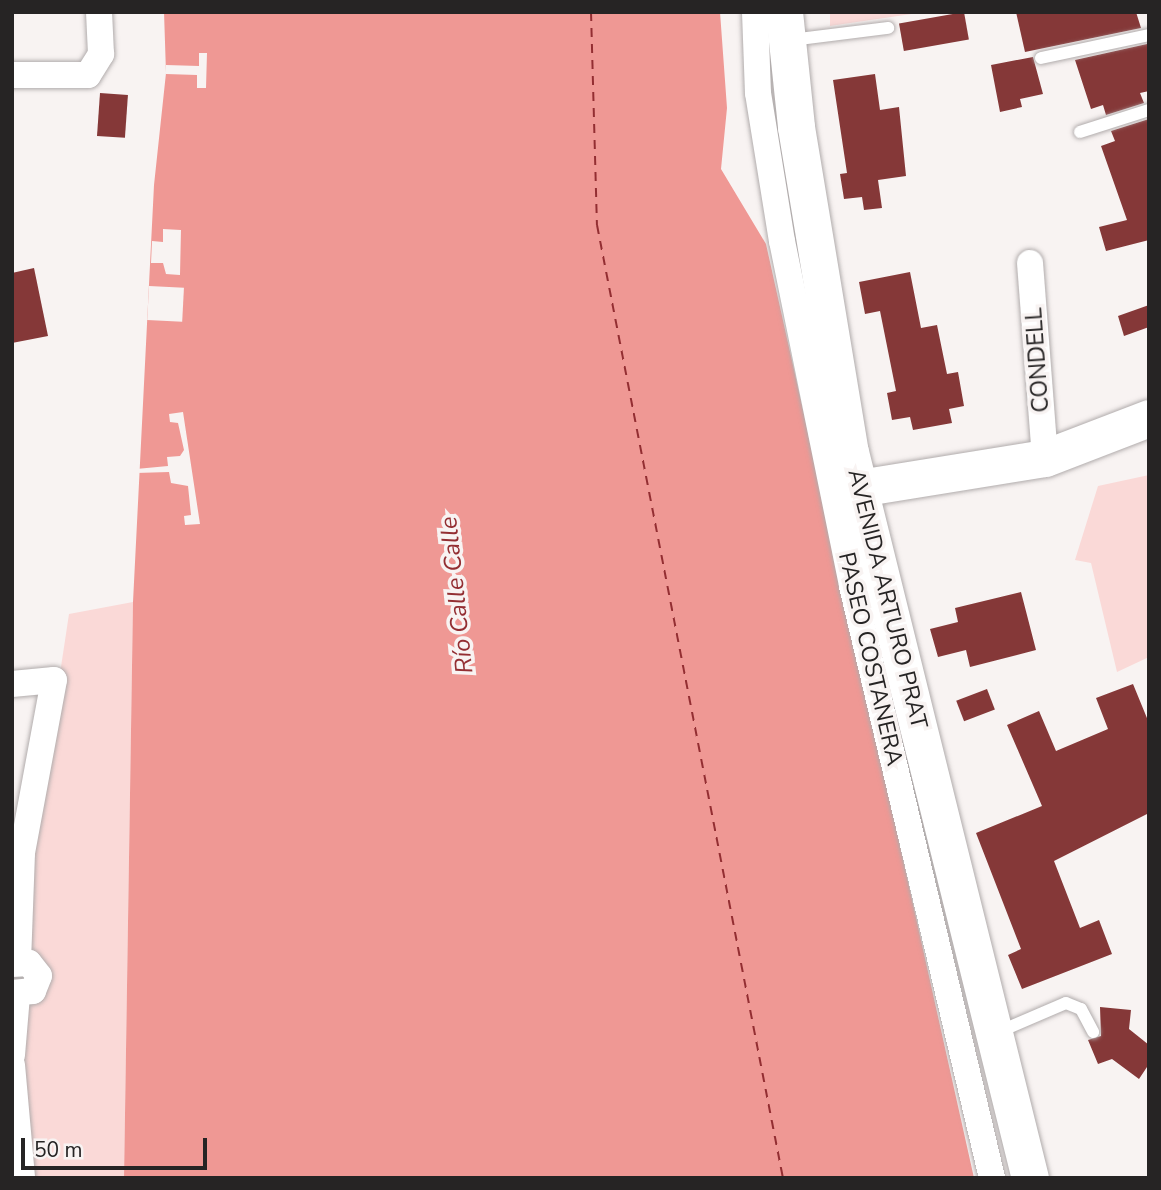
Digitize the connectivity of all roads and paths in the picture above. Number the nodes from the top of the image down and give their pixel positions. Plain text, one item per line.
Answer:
1 (99, 12) edge
2 (755, 12) edge
3 (785, 27) edge
4 (888, 29) dead end
5 (1149, 35) edge
6 (1041, 58) dead end
7 (12, 75) edge
8 (1149, 110) edge
9 (1080, 132) dead end
10 (1030, 263) dead end
11 (1149, 418) edge
12 (1149, 439) edge
13 (1088, 443) junction
14 (1045, 457) junction
15 (859, 488) junction
16 (12, 684) edge
17 (15, 962) edge
18 (15, 994) edge
19 (1094, 1032) dead end
20 (996, 1033) junction
21 (12, 1055) edge
22 (12, 1065) edge
23 (22, 1178) edge
24 (992, 1178) edge
25 (1030, 1178) edge

1 - 7 street
2 - 24 street, PASEO COSTANERA
3 - 4 lane
3 - 15 main road, AVENIDA ARTURO PRAT
5 - 6 lane
8 - 9 lane
10 - 14 street, CONDELL
11 - 13 main road
12 - 13 main road
13 - 14 main road
14 - 15 main road
15 - 20 main road, AVENIDA ARTURO PRAT
16 - 17 street
17 - 18 street
18 - 21 street
19 - 20 lane
20 - 25 main road, AVENIDA ARTURO PRAT
22 - 23 street

